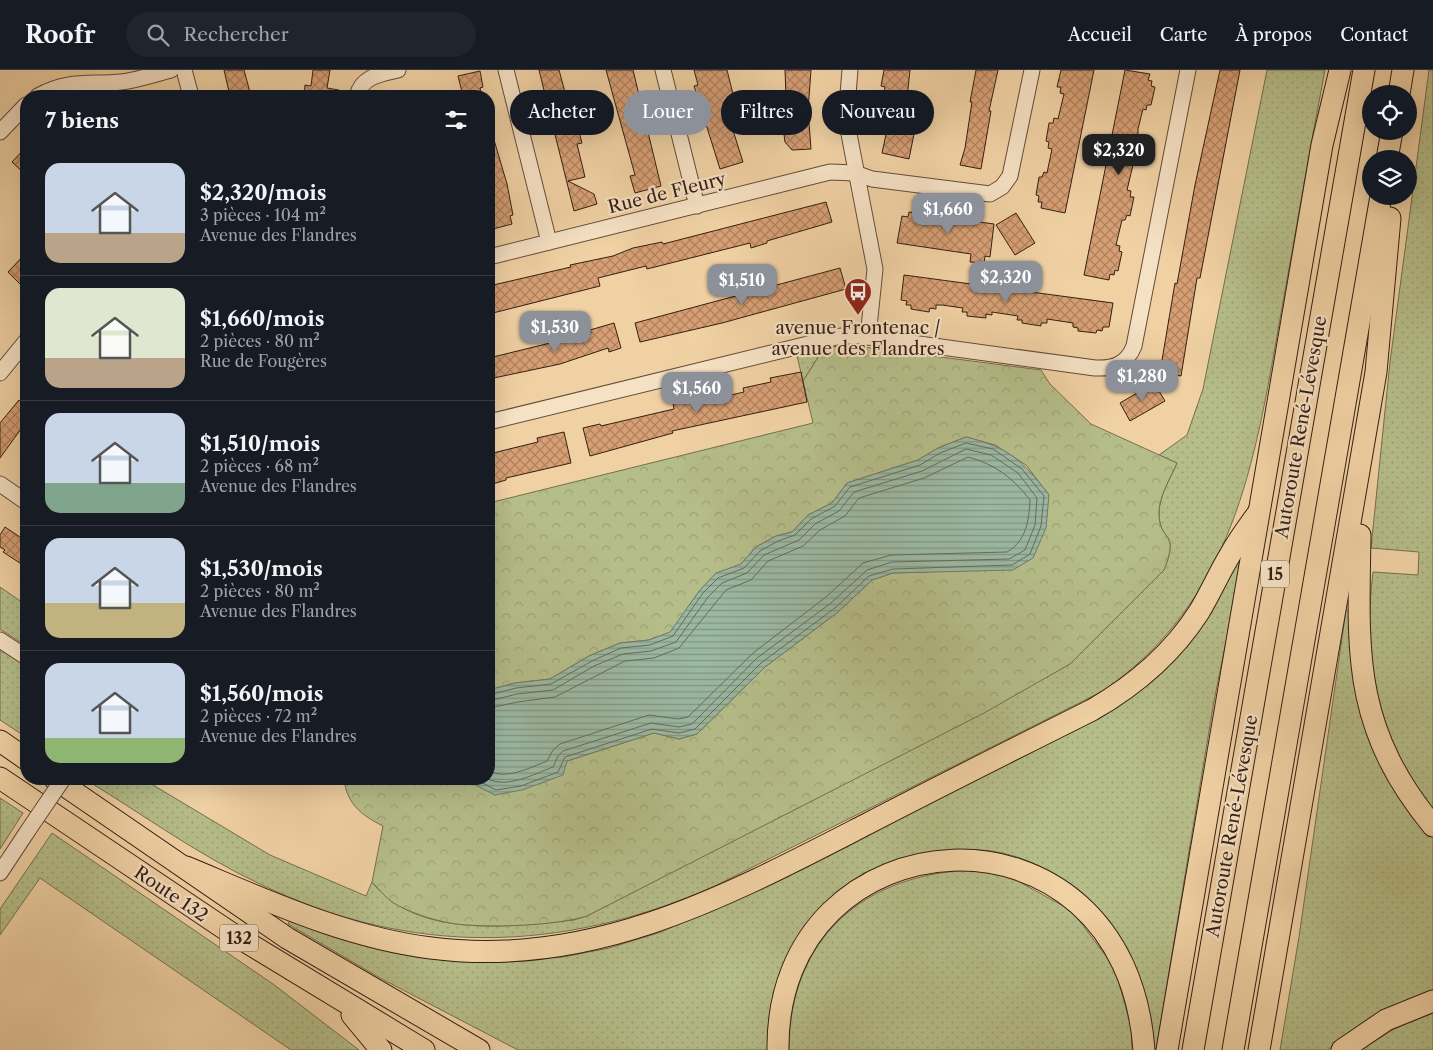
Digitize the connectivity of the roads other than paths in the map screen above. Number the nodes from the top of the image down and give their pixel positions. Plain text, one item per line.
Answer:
1 (171, 70) edge
2 (184, 70) edge
3 (398, 70) edge
4 (506, 70) edge
5 (663, 70) edge
6 (850, 70) edge
7 (1032, 70) edge
8 (1188, 70) edge
9 (1340, 70) edge
10 (1364, 70) edge
11 (55, 90) edge
12 (189, 90) edge
13 (360, 90) edge
14 (20, 111) edge
15 (0, 132) edge
16 (855, 173) junction
17 (1379, 205) edge
18 (1391, 205) edge
19 (697, 206) junction
20 (549, 242) junction
21 (495, 256) edge
22 (868, 337) junction
23 (20, 349) edge
24 (0, 374) edge
25 (495, 421) edge
26 (1361, 468) junction
27 (0, 484) edge
28 (20, 498) edge
29 (1258, 513) junction
30 (0, 640) edge
31 (20, 653) edge
32 (0, 741) edge
33 (20, 755) edge
34 (0, 778) edge
35 (59, 785) edge
36 (64, 785) edge
37 (1433, 826) edge
38 (186, 867) junction
39 (0, 873) edge
40 (1433, 1001) edge
41 (343, 1003) junction
42 (381, 1050) edge
43 (424, 1050) edge
44 (479, 1050) edge
45 (778, 1050) edge
46 (1144, 1050) edge
47 (1167, 1050) edge
48 (1193, 1050) edge
49 (1233, 1050) edge
50 (1259, 1050) edge
51 (1342, 1050) edge

1 - 11 street
2 - 12 street
3 - 13 street
4 - 20 street
5 - 19 street
6 - 16 street
7 - 16 street, Rue de Fleury
8 - 22 street
9 - 29 highway
10 - 48 highway, Autoroute René-Lévesque / 15
14 - 15 street
16 - 19 street, Rue de Fleury
16 - 22 street
17 - 49 highway, 15
18 - 26 highway
19 - 20 street, Rue de Fleury
20 - 21 street, Rue de Fleury
22 - 25 street
23 - 24 street
26 - 37 highway
26 - 50 highway
27 - 28 street
29 - 38 highway
29 - 47 highway
30 - 31 street
32 - 33 highway
34 - 41 highway, Route 132 / 132
35 - 39 street, bridge
36 - 38 highway, Route 132 / 132
38 - 44 highway, Route 132 / 132
40 - 51 highway
41 - 42 highway
41 - 43 highway, Route 132 / 132
45 - 46 highway

